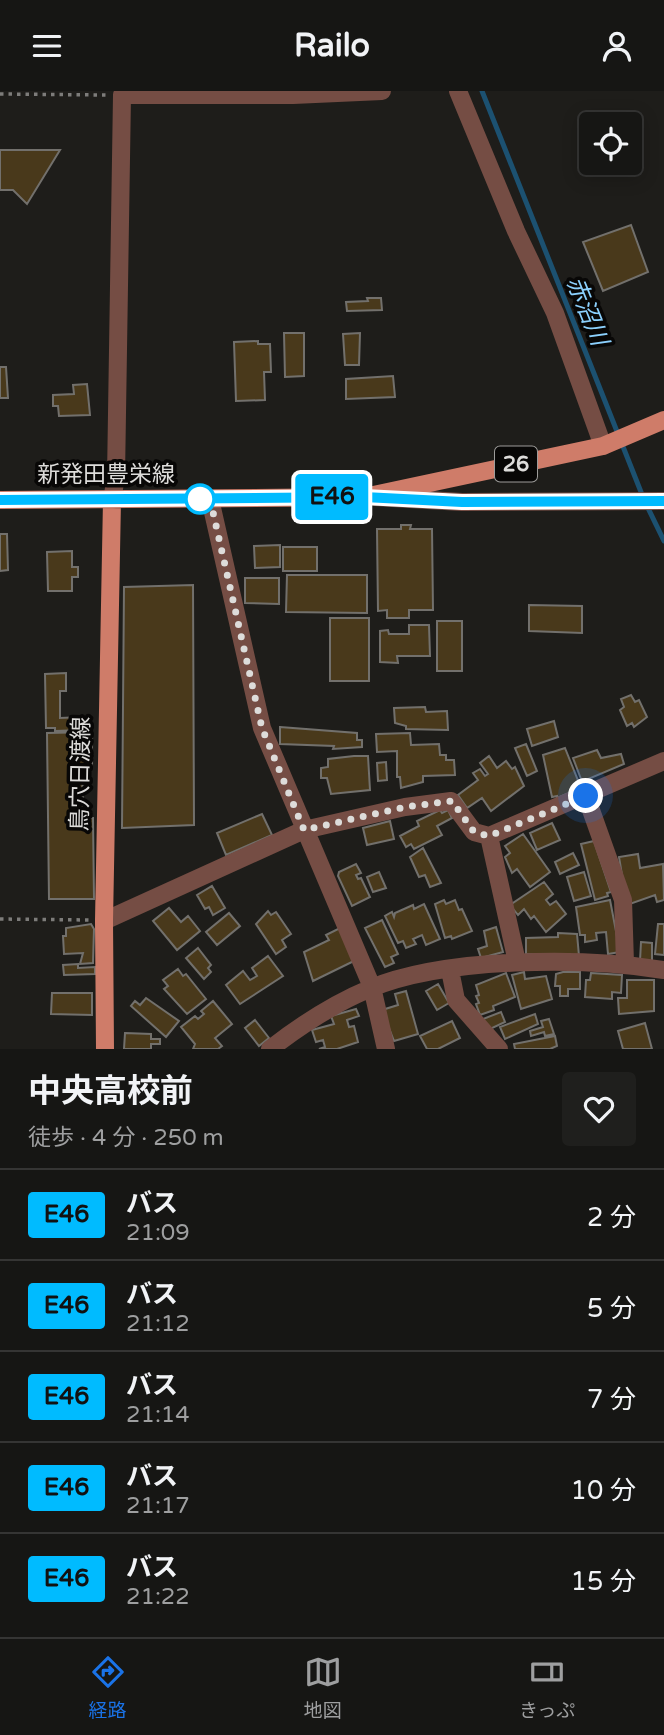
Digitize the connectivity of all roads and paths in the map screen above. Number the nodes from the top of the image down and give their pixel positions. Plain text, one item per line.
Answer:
1 (382, 91) edge
2 (458, 91) edge
3 (0, 94) edge
4 (122, 95) junction
5 (664, 420) edge
6 (603, 446) junction
7 (364, 497) junction
8 (210, 499) junction
9 (0, 500) edge
10 (112, 500) junction
11 (664, 501) edge
12 (664, 761) edge
13 (586, 796) junction
14 (304, 830) junction
15 (489, 836) junction
16 (0, 919) edge
17 (104, 921) junction
18 (517, 962) junction
19 (625, 963) junction
20 (664, 970) edge
21 (450, 971) junction
22 (372, 987) junction
23 (106, 1049) edge
24 (270, 1049) edge
25 (386, 1049) edge
26 (499, 1049) edge

1 - 4 street
2 - 6 street
3 - 4 path
4 - 10 street
5 - 6 main road, 新発田豊栄線 / 26
6 - 7 main road, 新発田豊栄線 / 26
7 - 8 main road, 新発田豊栄線 / 26
7 - 11 street
8 - 10 main road, 新発田豊栄線 / 26
8 - 14 street
9 - 10 main road, 新発田豊栄線 / 26
10 - 17 main road, 鳥穴日渡線
12 - 13 street
13 - 15 street
13 - 19 street
14 - 15 street
14 - 17 street
14 - 22 street
15 - 18 street
16 - 17 path
17 - 23 main road, 鳥穴日渡線
18 - 19 street
18 - 21 street
19 - 20 street
21 - 22 street
21 - 26 street
22 - 24 street
22 - 25 street

